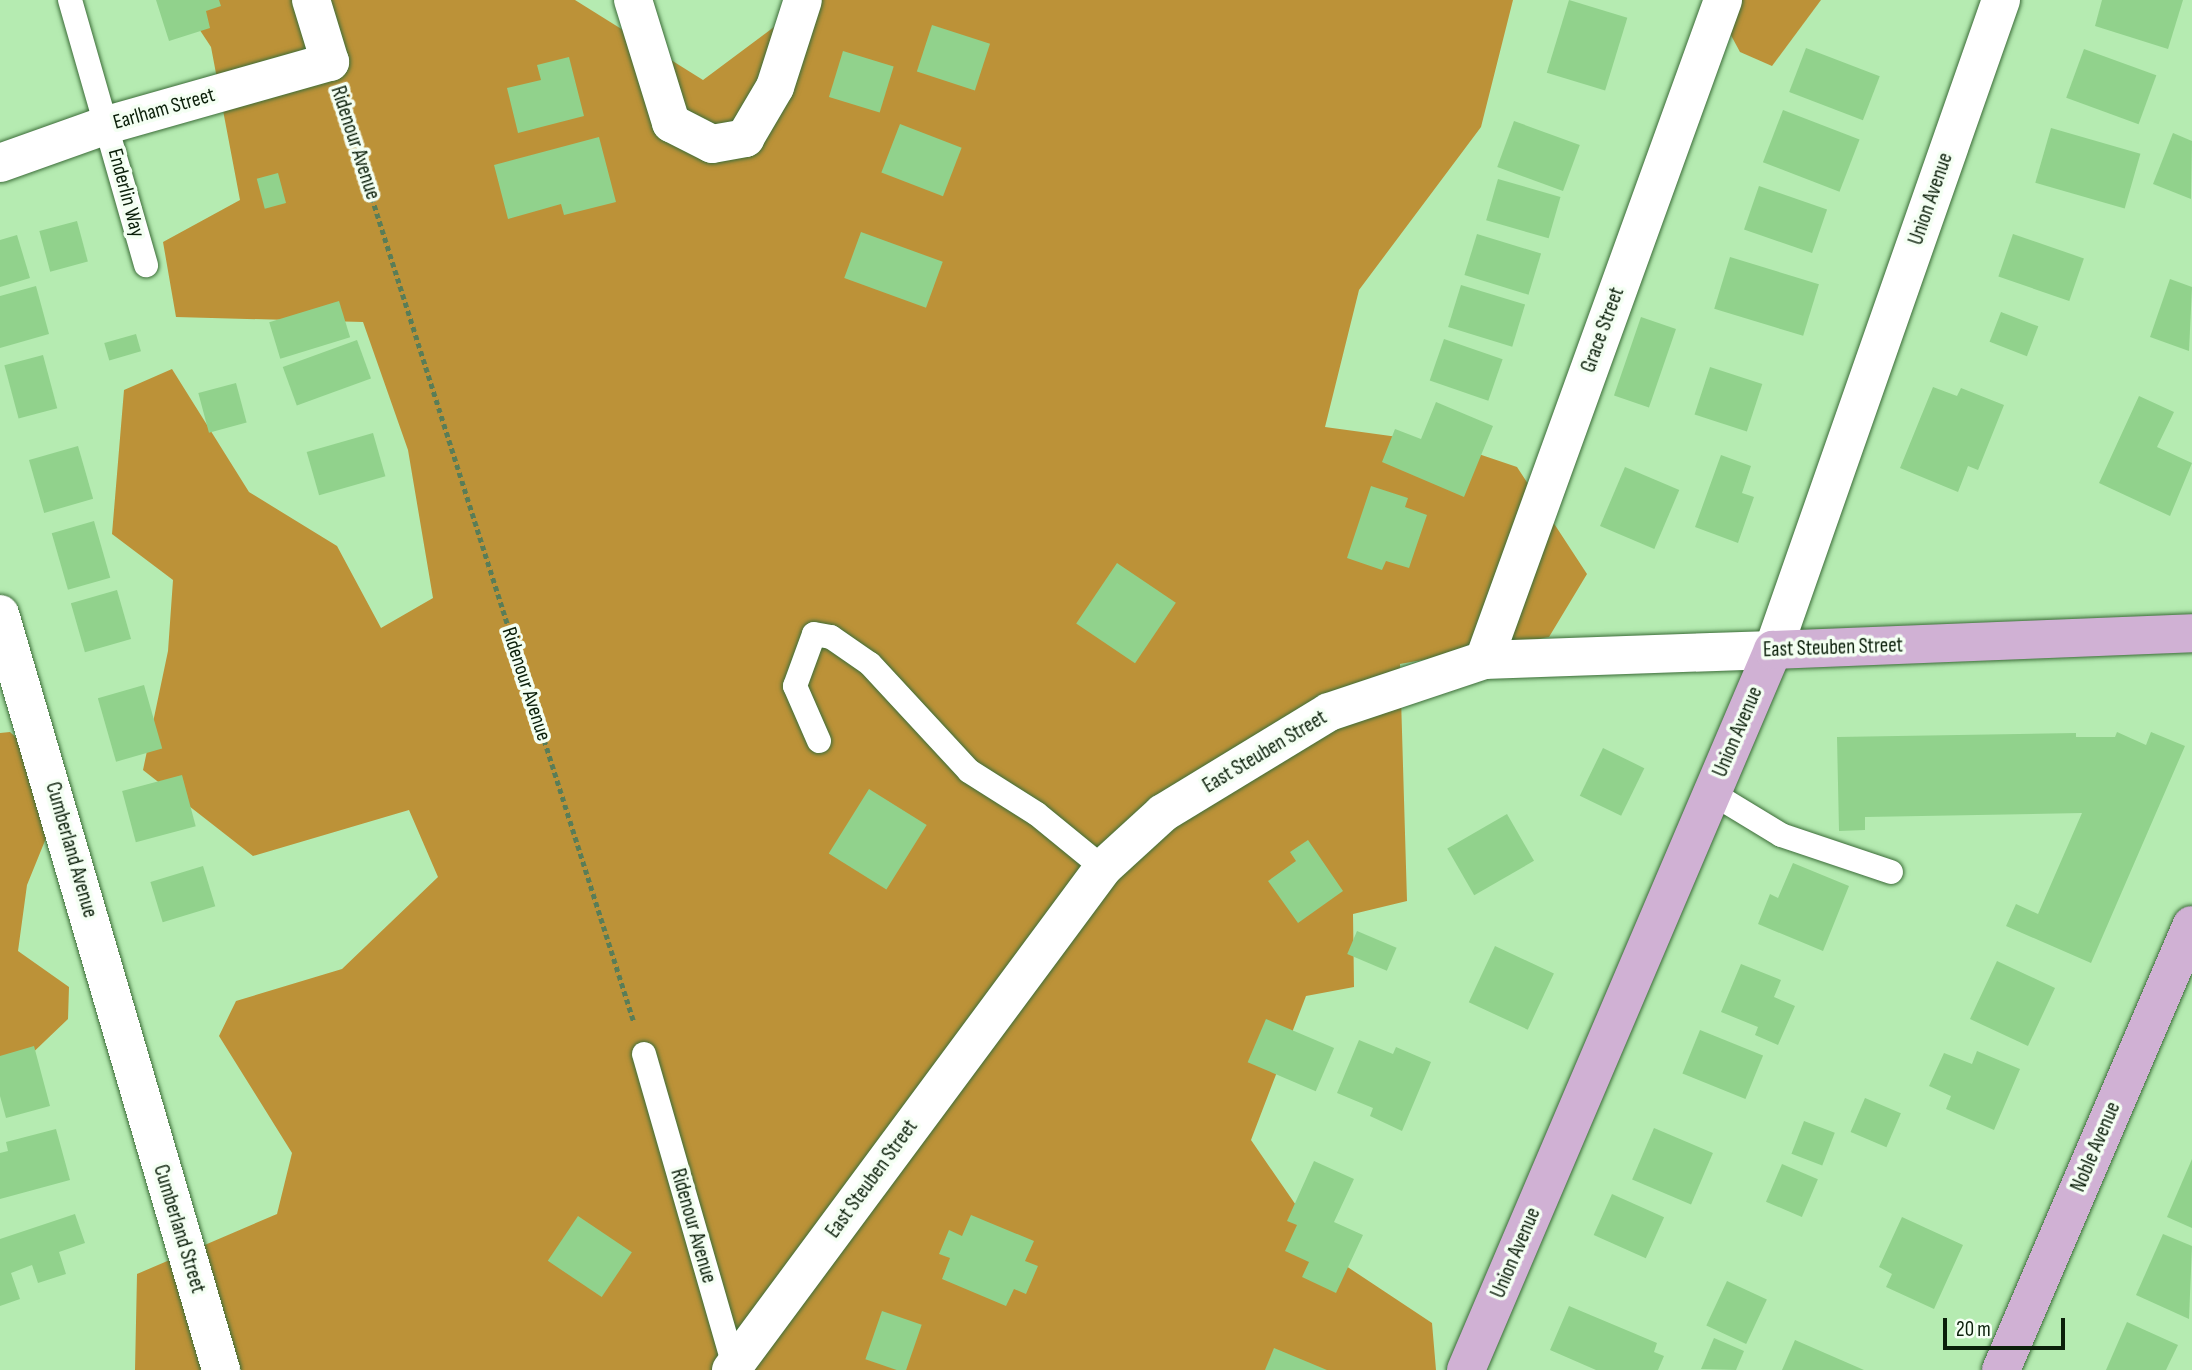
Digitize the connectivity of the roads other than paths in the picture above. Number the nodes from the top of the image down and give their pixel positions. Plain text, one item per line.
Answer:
1 (70, 0) edge
2 (311, 0) edge
3 (633, 0) edge
4 (803, 0) edge
5 (1723, 0) edge
6 (2001, 0) edge
7 (330, 62) joint
8 (107, 125) junction
9 (0, 163) edge
10 (146, 265) dead end
11 (0, 614) edge
12 (2192, 633) edge
13 (1773, 650) junction
14 (1484, 660) junction
15 (819, 741) dead end
16 (1712, 793) junction
17 (1102, 868) junction
18 (1891, 872) dead end
19 (2192, 925) edge
20 (644, 1054) road end
21 (137, 1087) joint
22 (733, 1369) edge
23 (221, 1370) edge
24 (1466, 1370) edge
25 (2001, 1370) edge

1 - 8 lane, Enderlin Way
2 - 7 street, Ridenour Avenue
3 - 4 street
5 - 14 street, Grace Street
6 - 13 street, Union Avenue
7 - 8 street, Earlham Street
8 - 9 street, Earlham Street
8 - 10 lane, Enderlin Way
11 - 21 street, Cumberland Avenue
12 - 13 main road, East Steuben Street
13 - 14 street, East Steuben Street
13 - 16 main road, Union Avenue
14 - 17 street, East Steuben Street
15 - 17 lane
16 - 18 lane
16 - 24 main road, Union Avenue
17 - 22 street, East Steuben Street
19 - 25 main road, Noble Avenue
20 - 22 lane, Ridenour Avenue
21 - 23 street, Cumberland Street

